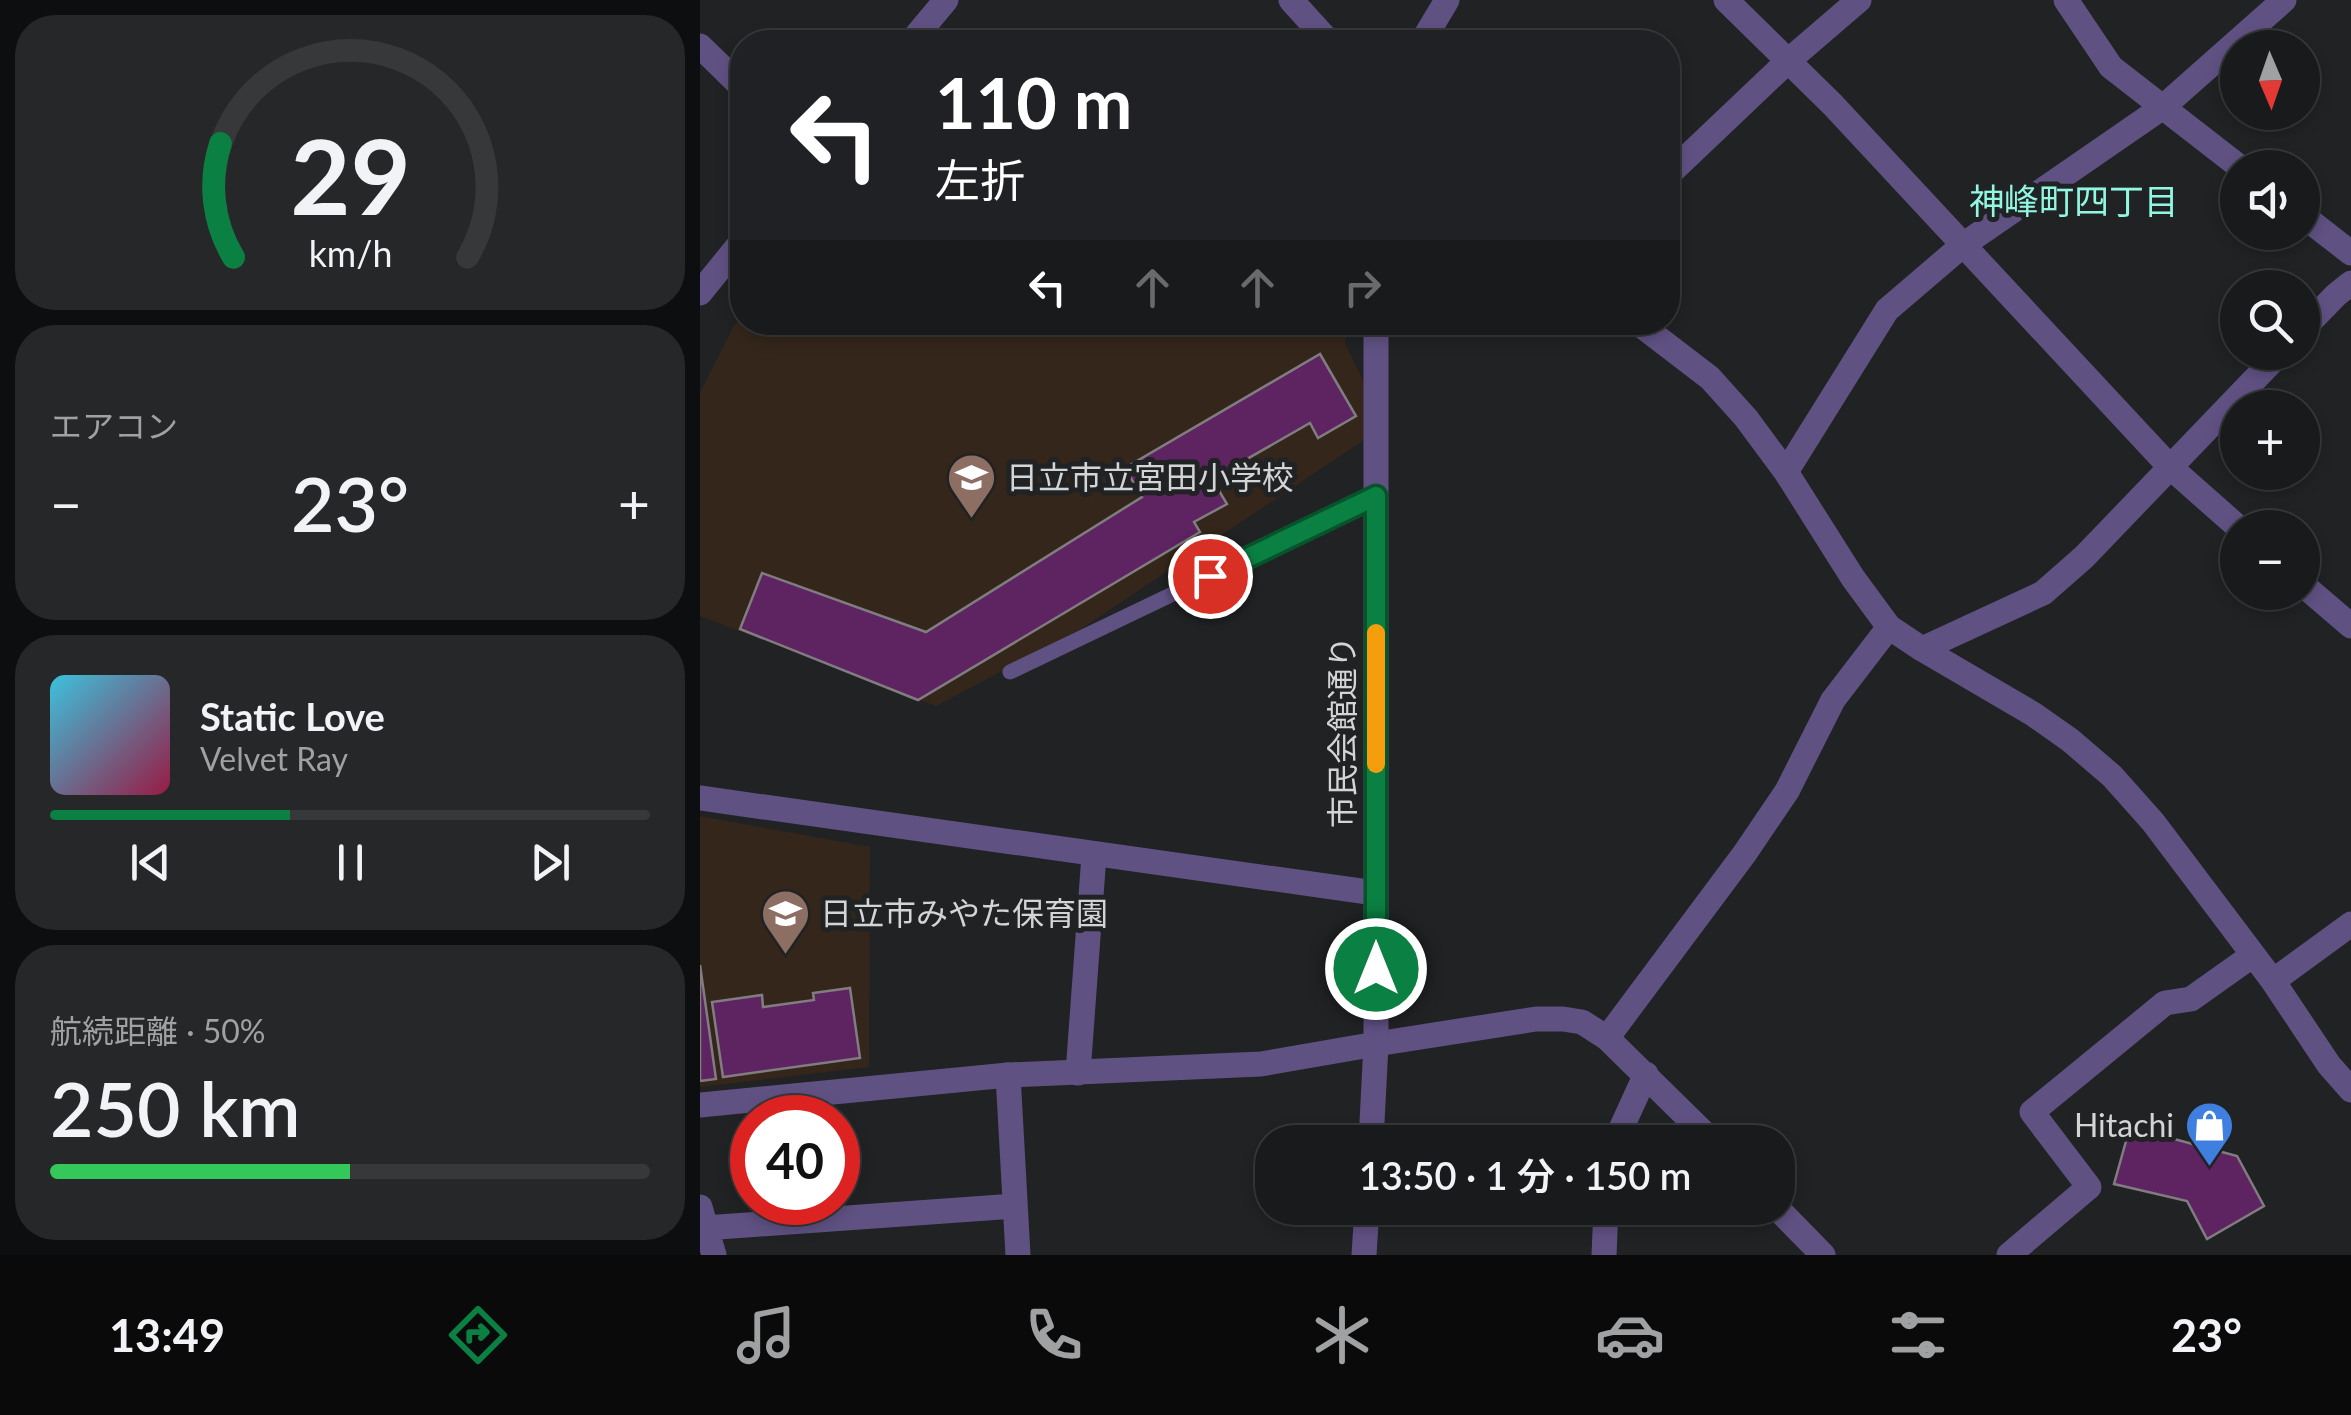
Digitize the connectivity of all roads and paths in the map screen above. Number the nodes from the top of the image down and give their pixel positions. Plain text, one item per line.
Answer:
1 (946, 0) edge
2 (1291, 0) edge
3 (1447, 0) edge
4 (1726, 0) edge
5 (1859, 0) edge
6 (2066, 0) edge
7 (2284, 0) edge
8 (922, 30) edge
9 (1318, 30) edge
10 (1429, 30) edge
11 (700, 46) edge
12 (1788, 61) junction
13 (730, 76) edge
14 (2162, 107) junction
15 (2220, 152) edge
16 (1680, 164) edge
17 (2320, 229) edge
18 (1963, 245) junction
19 (2351, 252) edge
20 (730, 256) edge
21 (2351, 284) edge
22 (700, 293) edge
23 (2320, 311) edge
24 (1376, 335) edge
25 (1654, 335) edge
26 (2263, 370) edge
27 (2170, 467) junction
28 (1786, 472) junction
29 (1376, 496) junction
30 (2220, 512) edge
31 (2320, 599) edge
32 (2351, 626) edge
33 (1889, 627) junction
34 (1922, 649) junction
35 (1010, 672) dead end
36 (700, 798) edge
37 (1094, 855) junction
38 (1375, 893) junction
39 (2351, 924) edge
40 (2253, 955) junction
41 (2273, 981) junction
42 (1607, 1038) junction
43 (1376, 1044) junction
44 (1078, 1073) junction
45 (1646, 1074) junction
46 (1008, 1075) junction
47 (2351, 1090) edge
48 (700, 1106) edge
49 (1371, 1125) edge
50 (1623, 1125) edge
51 (1696, 1125) edge
52 (1016, 1206) junction
53 (703, 1218) edge
54 (1366, 1225) edge
55 (1605, 1225) edge
56 (1790, 1225) edge
57 (1809, 1249) edge
58 (714, 1255) edge
59 (1018, 1255) edge
60 (1364, 1255) edge
61 (1604, 1255) edge
62 (2010, 1255) edge

1 - 8 street
2 - 9 street
3 - 10 street
4 - 12 street
5 - 12 street
6 - 14 street
7 - 14 street
11 - 13 street
12 - 16 street
12 - 18 street
14 - 15 street
14 - 18 street
17 - 19 street
18 - 27 street
18 - 28 street
20 - 22 street
21 - 23 street
24 - 29 street, 市民会館通り
25 - 28 street
26 - 27 street
27 - 30 street
27 - 34 street
28 - 33 street
29 - 35 lane
29 - 38 street, 市民会館通り
31 - 32 street
33 - 34 street
33 - 42 street
34 - 40 street
36 - 37 street
37 - 38 street
37 - 44 street
38 - 43 street, 市民会館通り
39 - 41 street
40 - 41 street
40 - 62 street
41 - 47 street
42 - 43 street
42 - 45 street
43 - 44 street
43 - 49 street, 市民会館通り
44 - 46 street
45 - 50 street
45 - 51 street
46 - 48 street
46 - 52 street
52 - 53 street
52 - 59 street
53 - 58 street
54 - 60 street
55 - 61 street
56 - 57 street

